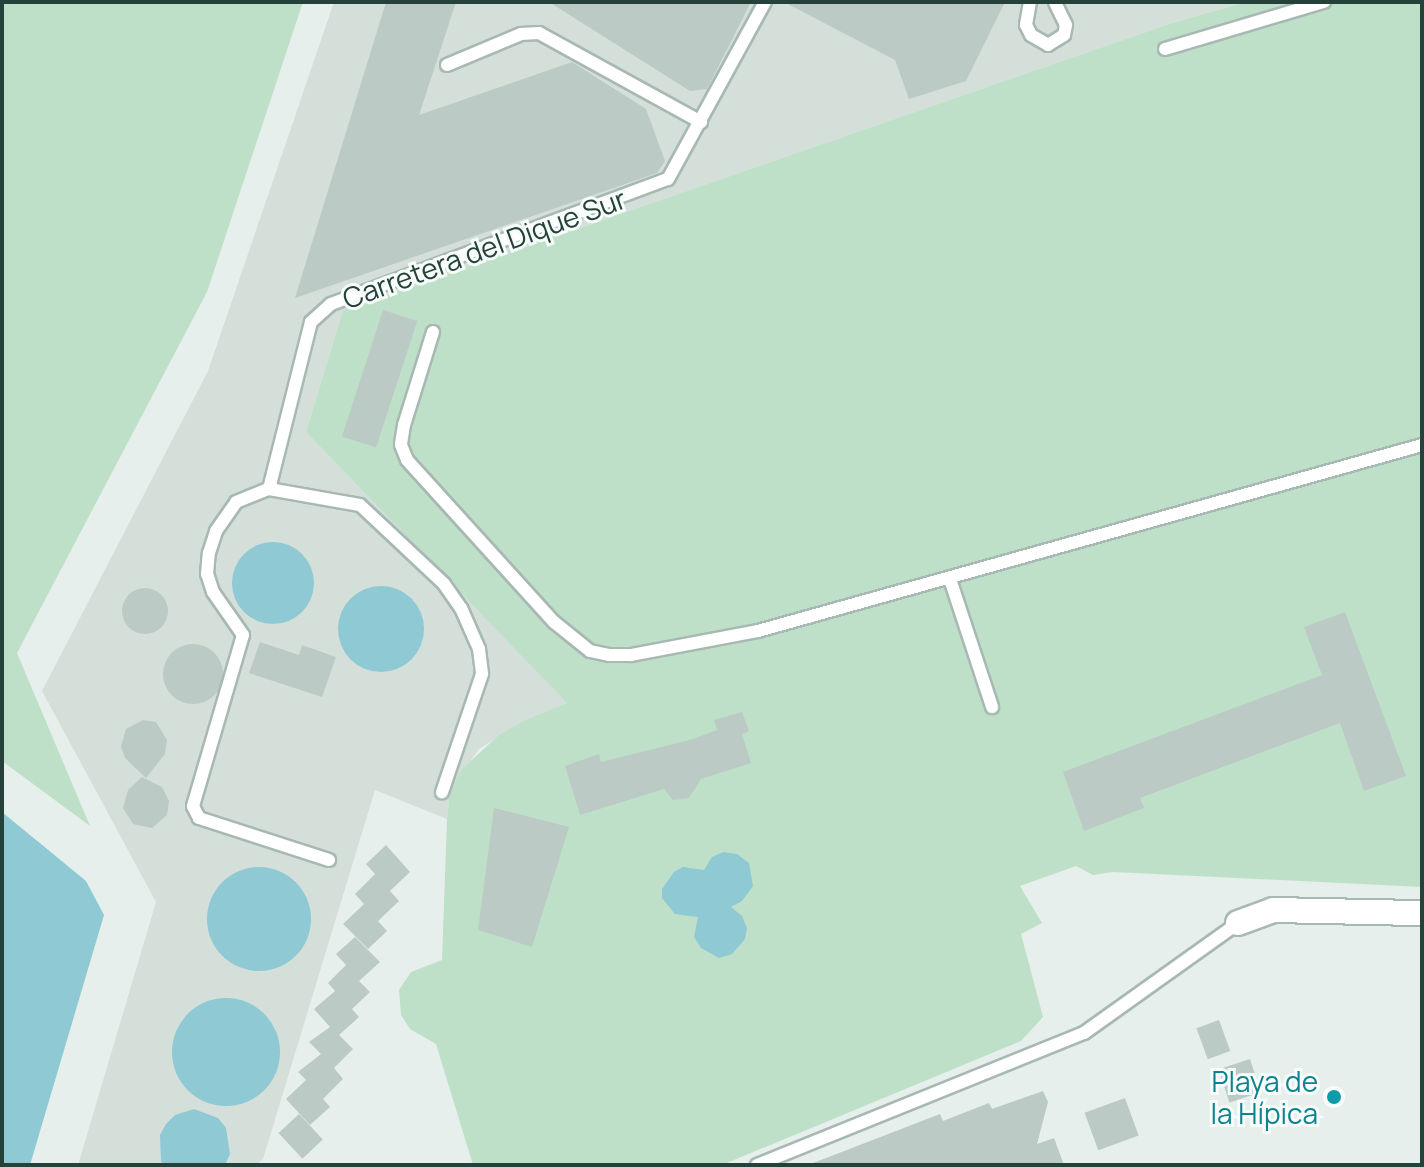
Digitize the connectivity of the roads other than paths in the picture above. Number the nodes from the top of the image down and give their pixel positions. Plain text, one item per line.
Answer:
1 (765, 2) edge
2 (1030, 2) edge
3 (1055, 2) edge
4 (1324, 2) edge
5 (1165, 49) dead end
6 (447, 65) dead end
7 (701, 122) junction
8 (433, 332) dead end
9 (1422, 445) edge
10 (269, 489) junction
11 (950, 579) junction
12 (992, 707) dead end
13 (442, 792) dead end
14 (329, 860) dead end
15 (1422, 913) edge
16 (1238, 923) joint
17 (757, 1165) edge

1 - 7 lane, Carretera del Dique Sur
2 - 3 lane
4 - 5 lane
6 - 7 lane
7 - 10 lane, Carretera del Dique Sur
8 - 11 lane
9 - 11 lane
10 - 13 lane
10 - 14 lane
11 - 12 lane
15 - 16 street
16 - 17 lane

